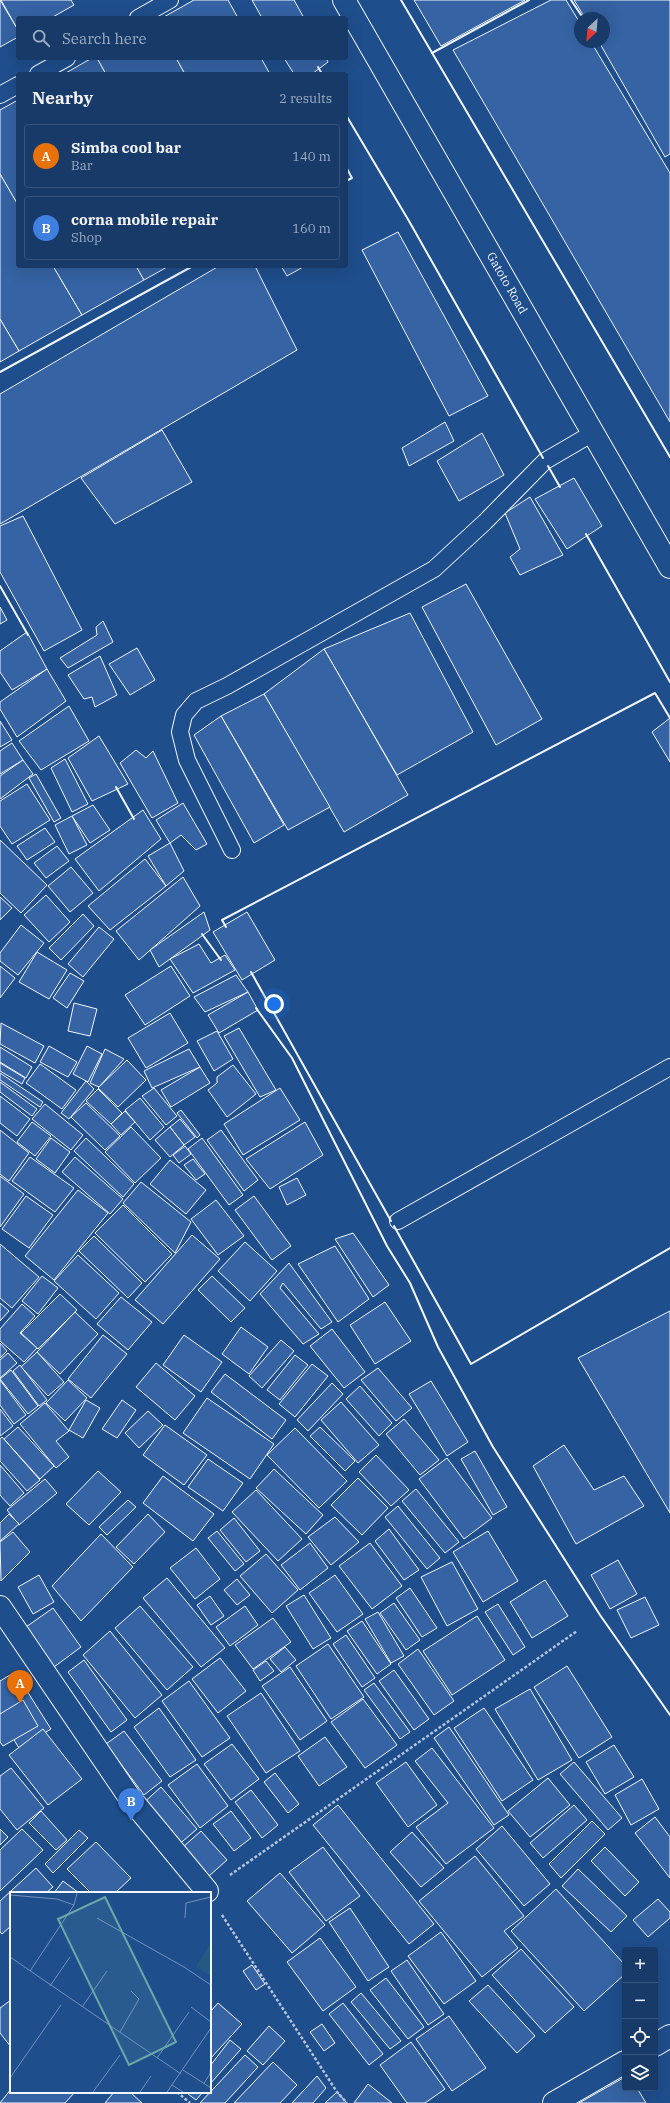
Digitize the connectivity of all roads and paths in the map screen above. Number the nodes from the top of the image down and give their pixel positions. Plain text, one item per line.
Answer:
1 (170, 0) edge
2 (344, 0) edge
3 (142, 16) edge
4 (62, 60) edge
5 (42, 72) edge
6 (16, 86) edge
7 (0, 95) edge
8 (593, 433) junction
9 (670, 567) edge
10 (232, 850) dead end
11 (670, 1067) edge
12 (398, 1221) dead end
13 (0, 1607) edge
14 (577, 1631) dead end
15 (206, 1892) edge
16 (211, 1898) edge
17 (213, 1900) junction
18 (670, 2036) edge
19 (658, 2043) edge
20 (622, 2064) edge
21 (178, 2093) edge
22 (190, 2103) edge
23 (347, 2103) edge
24 (554, 2103) edge

1 - 3 lane
2 - 8 street, Gatoto Road
4 - 5 lane
6 - 7 lane
8 - 9 street, Gatoto Road
8 - 10 lane
11 - 12 lane
13 - 15 street
14 - 17 path
16 - 17 street
17 - 23 path
18 - 19 street
20 - 24 street
21 - 22 path

